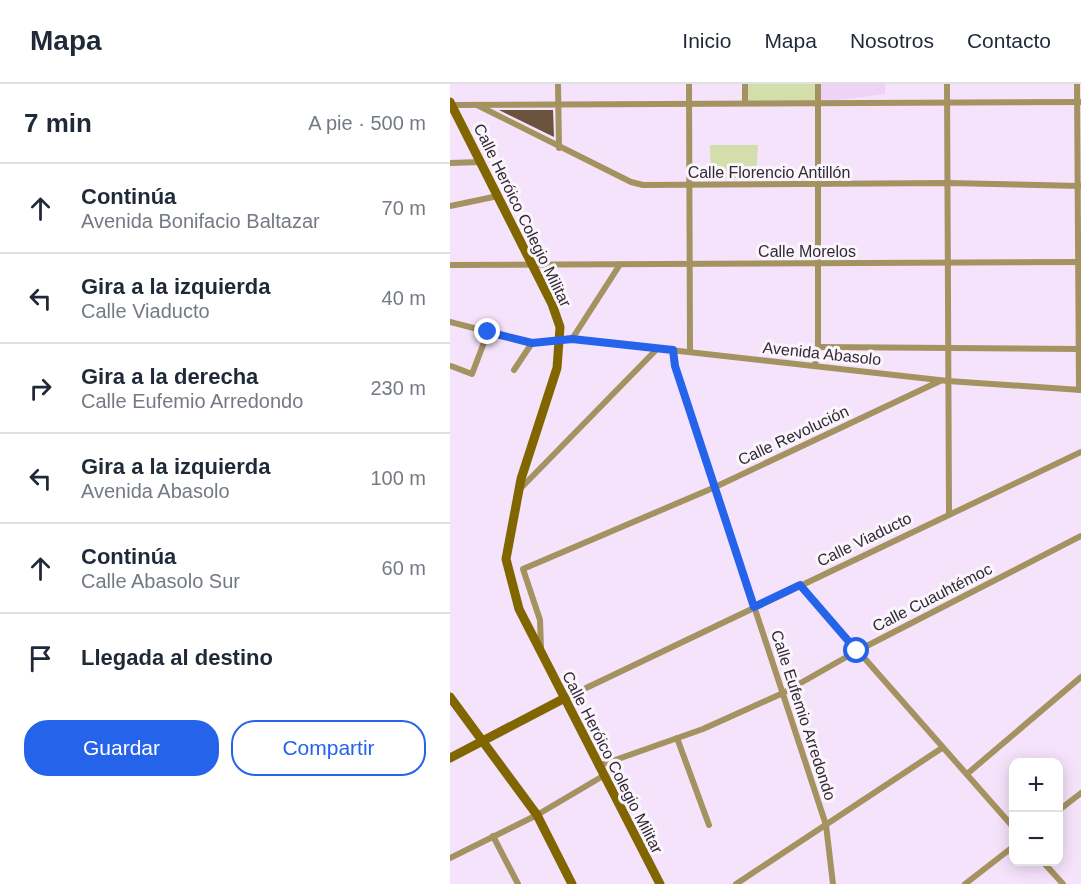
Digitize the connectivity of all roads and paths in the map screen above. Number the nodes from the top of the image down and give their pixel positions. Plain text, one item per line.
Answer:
1 (558, 84) edge
2 (689, 84) edge
3 (745, 84) edge
4 (818, 84) edge
5 (947, 84) edge
6 (1077, 84) edge
7 (948, 102) junction
8 (1079, 102) edge
9 (745, 103) junction
10 (451, 104) edge
11 (558, 104) junction
12 (690, 104) junction
13 (818, 104) junction
14 (477, 105) junction
15 (559, 147) junction
16 (481, 162) junction
17 (450, 163) edge
18 (948, 183) junction
19 (818, 185) junction
20 (1080, 186) edge
21 (689, 187) junction
22 (498, 196) junction
23 (450, 206) edge
24 (1080, 262) edge
25 (949, 263) junction
26 (818, 264) junction
27 (450, 265) edge
28 (619, 266) junction
29 (689, 266) junction
30 (533, 267) junction
31 (450, 322) edge
32 (488, 332) junction
33 (572, 339) junction
34 (560, 340) junction
35 (532, 343) junction
36 (818, 347) junction
37 (948, 348) junction
38 (657, 349) junction
39 (673, 350) junction
40 (1080, 350) edge
41 (690, 352) junction
42 (451, 366) edge
43 (815, 366) junction
44 (514, 370) dead end
45 (945, 381) junction
46 (1080, 390) edge
47 (1081, 452) edge
48 (713, 488) junction
49 (519, 491) junction
50 (949, 514) junction
51 (1081, 536) edge
52 (523, 569) joint
53 (800, 585) junction
54 (754, 607) junction
55 (857, 651) junction
56 (541, 653) junction
57 (1081, 677) edge
58 (783, 693) junction
59 (450, 697) edge
60 (563, 699) junction
61 (677, 738) junction
62 (483, 741) junction
63 (942, 748) junction
64 (450, 758) edge
65 (598, 766) junction
66 (967, 774) junction
67 (603, 776) junction
68 (1081, 793) edge
69 (1063, 808) edge
70 (537, 815) junction
71 (1009, 822) edge
72 (709, 825) dead end
73 (826, 825) junction
74 (493, 836) junction
75 (1009, 850) edge
76 (450, 858) edge
77 (1047, 866) edge
78 (518, 884) edge
79 (572, 884) edge
80 (660, 884) edge
81 (736, 884) edge
82 (833, 884) edge
83 (964, 884) edge
84 (1063, 884) edge

1 - 11 street
2 - 12 street
3 - 9 street
4 - 13 street
5 - 7 street
6 - 8 street
7 - 8 street
7 - 13 street
7 - 18 street
8 - 20 street
9 - 12 street
9 - 13 street
10 - 14 street
10 - 16 main road, Calle Heróico Colegio Militar
11 - 12 street
11 - 14 street
11 - 15 street
12 - 21 street
13 - 19 street
14 - 15 street, Calle Florencio Antillón
15 - 21 street, Calle Florencio Antillón
16 - 17 street
16 - 22 main road, Calle Heróico Colegio Militar
18 - 19 street, Calle Florencio Antillón
18 - 20 street, Calle Florencio Antillón
18 - 25 street
19 - 21 street, Calle Florencio Antillón
19 - 26 street
20 - 24 street
21 - 29 street
22 - 23 street
22 - 30 main road, Calle Heróico Colegio Militar
24 - 25 street, Calle Morelos
24 - 40 street
25 - 26 street, Calle Morelos
25 - 37 street
26 - 29 street, Calle Morelos
26 - 36 street
27 - 30 street, Calle Morelos
28 - 29 street, Calle Morelos
28 - 30 street, Calle Morelos
28 - 33 street
29 - 41 street
30 - 34 main road, Calle Heróico Colegio Militar
31 - 32 street
32 - 35 street
32 - 42 street
33 - 34 street, Avenida Abasolo
33 - 38 street, Avenida Abasolo
34 - 35 street, Avenida Abasolo
34 - 49 main road, Calle Heróico Colegio Militar
35 - 44 street
36 - 37 street
36 - 43 street
37 - 40 street
37 - 45 street
38 - 39 street, Avenida Abasolo
38 - 49 street
39 - 41 street, Avenida Abasolo
39 - 48 street, Calle Eufemio Arredondo
40 - 46 street
41 - 43 street, Avenida Abasolo
43 - 45 street, Avenida Abasolo
45 - 46 street, Avenida Abasolo
45 - 48 street, Calle Revolución
45 - 50 street
47 - 50 street, Calle Viaducto
48 - 52 street, Calle Revolución
48 - 54 street, Calle Eufemio Arredondo
49 - 56 main road, Calle Heróico Colegio Militar
50 - 53 street, Calle Viaducto
51 - 55 street, Calle Cuauhtémoc
52 - 56 street, Calle Heróico Colegio Militar
53 - 54 street, Calle Viaducto
53 - 55 street
54 - 58 street, Calle Eufemio Arredondo
54 - 60 street, Calle Viaducto
55 - 58 street, Calle Cuauhtémoc
55 - 63 street
56 - 60 main road, Calle Heróico Colegio Militar
57 - 66 street
58 - 61 street, Calle Cuauhtémoc
58 - 73 street, Calle Eufemio Arredondo
59 - 62 main road
60 - 62 main road
60 - 65 main road, Calle Heróico Colegio Militar
61 - 65 street, Calle Cuauhtémoc
61 - 72 street
62 - 64 main road
62 - 70 main road
63 - 66 street
63 - 73 street
65 - 67 main road, Calle Heróico Colegio Militar
66 - 71 street
67 - 70 street
67 - 80 main road, Calle Heróico Colegio Militar
68 - 69 street
70 - 74 street
70 - 79 main road
73 - 81 street
73 - 82 street, Calle Eufemio Arredondo
74 - 76 street
74 - 78 street
75 - 83 street
77 - 84 street

